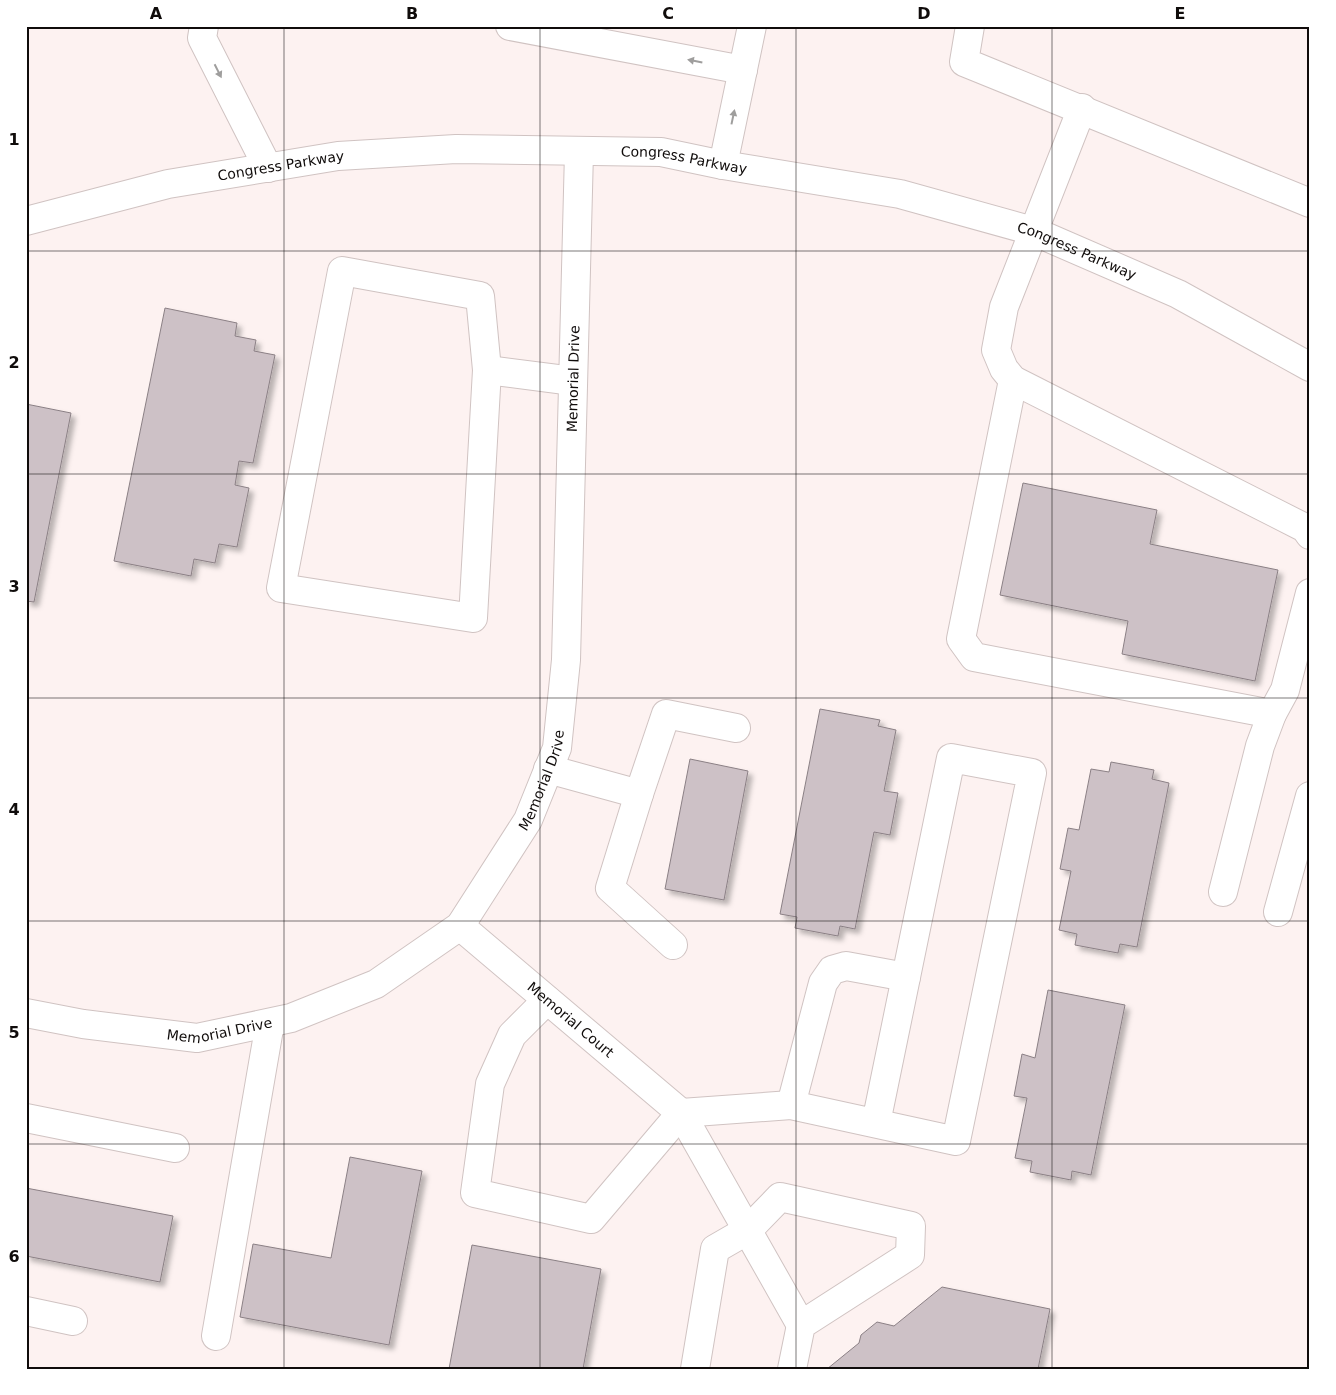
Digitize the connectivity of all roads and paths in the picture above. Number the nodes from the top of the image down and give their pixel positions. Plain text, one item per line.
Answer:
1 (204, 26) edge
2 (510, 26) edge
3 (752, 26) edge
4 (970, 26) edge
5 (743, 70) junction
6 (1082, 108) junction
7 (579, 152) junction
8 (723, 165) junction
9 (268, 168) junction
10 (1310, 203) edge
11 (26, 220) edge
12 (1033, 231) junction
13 (1310, 367) edge
14 (487, 370) junction
15 (1013, 380) junction
16 (573, 381) junction
17 (1310, 534) edge
18 (1310, 592) edge
19 (1272, 714) junction
20 (736, 728) dead end
21 (548, 769) junction
22 (640, 794) junction
23 (1310, 796) edge
24 (1223, 892) dead end
25 (1278, 912) dead end
26 (460, 926) junction
27 (674, 945) dead end
28 (906, 977) junction
29 (547, 1000) junction
30 (26, 1013) edge
31 (270, 1023) junction
32 (791, 1105) junction
33 (681, 1113) junction
34 (26, 1118) edge
35 (876, 1123) junction
36 (175, 1148) dead end
37 (748, 1230) junction
38 (26, 1311) edge
39 (73, 1321) dead end
40 (801, 1325) junction
41 (216, 1336) dead end
42 (695, 1369) edge
43 (792, 1369) edge

1 -> 9 street
5 -> 2 street
3 - 5 street
4 - 6 street
8 -> 5 street
6 - 10 street
6 - 12 street
7 - 8 street, Congress Parkway
7 - 9 street, Congress Parkway
7 - 16 street, Memorial Drive
8 - 12 street, Congress Parkway
9 - 11 street, Congress Parkway
12 - 13 street, Congress Parkway
12 - 15 street
14 - 14 street
14 - 16 street
15 - 17 street
15 - 19 street
16 - 21 street, Memorial Drive
18 - 19 street
19 - 24 street
20 - 22 street
21 - 22 street
21 - 26 street, Memorial Drive
22 - 27 street
23 - 25 street
26 - 29 street, Memorial Court
26 - 31 street, Memorial Drive
28 - 32 street
28 - 35 street
28 - 35 street
29 - 33 street, Memorial Court
29 - 33 street
30 - 31 street, Memorial Drive
31 - 41 street
32 - 33 street
32 - 35 street
33 - 37 street
34 - 36 street
37 - 40 street
37 - 40 street
37 - 42 street
38 - 39 street
40 - 43 street

